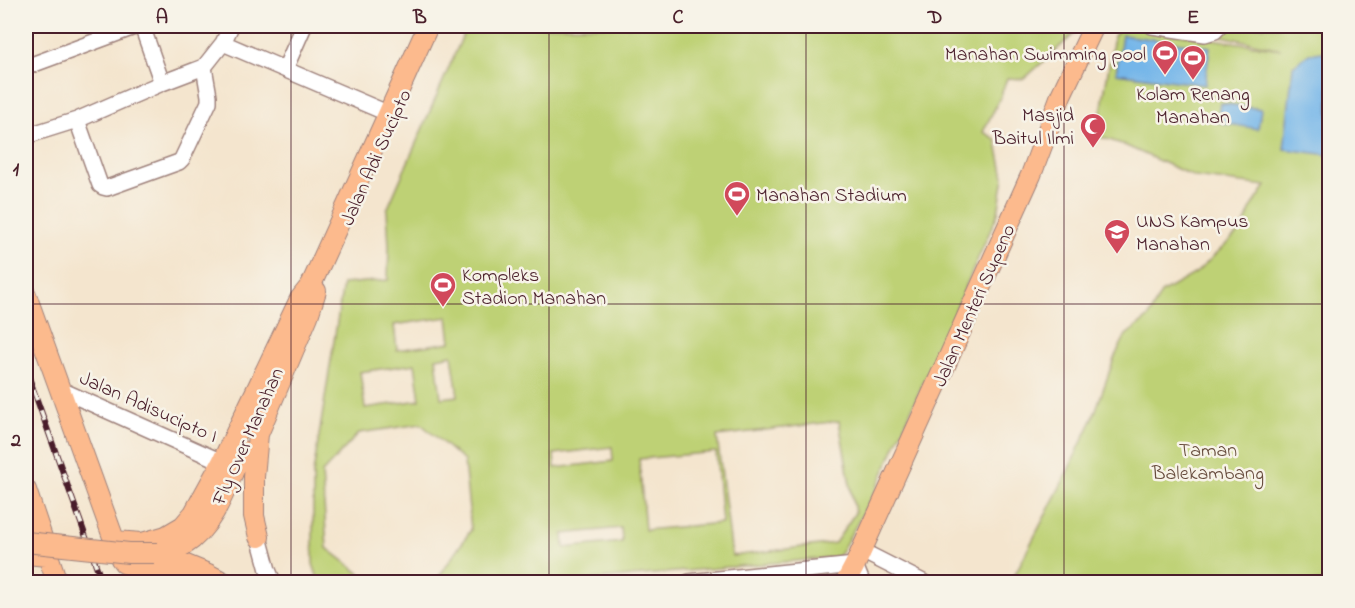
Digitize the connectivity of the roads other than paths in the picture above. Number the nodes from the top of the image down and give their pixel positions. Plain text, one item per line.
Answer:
1 (140, 26) edge
2 (231, 26) edge
3 (304, 26) edge
4 (428, 26) edge
5 (435, 26) edge
6 (1094, 26) edge
7 (1152, 26) edge
8 (1220, 26) edge
9 (223, 43) junction
10 (204, 67) junction
11 (26, 68) edge
12 (285, 69) junction
13 (162, 83) junction
14 (380, 110) dead end
15 (77, 120) junction
16 (26, 136) edge
17 (311, 290) junction
18 (26, 295) edge
19 (59, 389) junction
20 (222, 462) junction
21 (26, 490) edge
22 (30, 535) edge
23 (259, 537) joint
24 (118, 550) junction
25 (157, 553) junction
26 (26, 554) edge
27 (47, 556) junction
28 (860, 566) edge
29 (57, 582) edge
30 (182, 582) edge
31 (222, 582) edge
32 (273, 582) edge
33 (689, 582) edge
34 (846, 582) edge
35 (923, 582) edge

1 - 11 street
1 - 13 street
2 - 9 street
3 - 12 street
4 - 17 main road, Jalan Adi Sucipto
5 - 17 main road, Jalan Adi Sucipto
6 - 28 main road, Jalan Menteri Supeno
7 - 8 street
9 - 10 street
9 - 12 street
10 - 13 street
10 - 15 street
12 - 14 street
13 - 15 street
15 - 16 street
17 - 20 main road, Jalan Adi Sucipto
17 - 23 main road, Jalan Adi Sucipto
17 - 25 main road, Fly Over Manahan
18 - 19 main road
19 - 20 street, Jalan Adisucipto I
19 - 24 main road
20 - 24 main road, Jalan Adi Sucipto
21 - 22 main road
22 - 25 main road, Fly Over Manahan, bridge
22 - 27 main road
23 - 32 street
24 - 30 main road
25 - 31 main road, Fly Over Manahan
26 - 27 main road
27 - 29 main road
28 - 33 street
28 - 34 main road, Jalan Menteri Supeno
28 - 35 street

